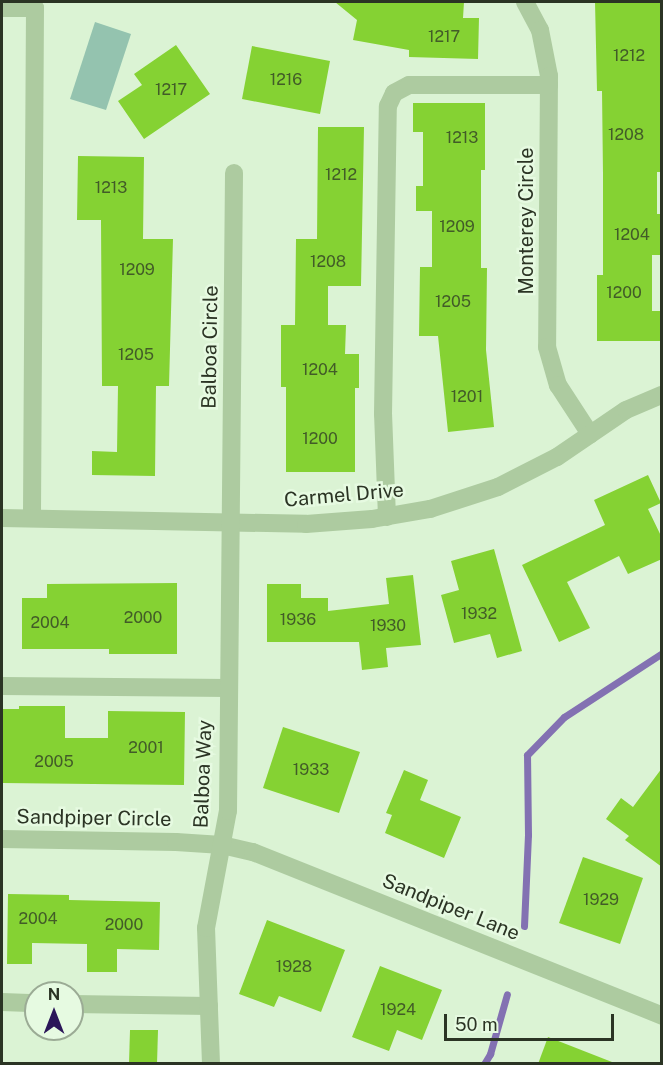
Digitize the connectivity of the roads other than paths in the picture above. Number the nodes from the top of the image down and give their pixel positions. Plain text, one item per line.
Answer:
1 (525, 2) edge
2 (2, 8) edge
3 (549, 86) junction
4 (234, 173) dead end
5 (662, 395) edge
6 (590, 434) junction
7 (387, 517) junction
8 (2, 518) edge
9 (32, 518) junction
10 (231, 521) junction
11 (2, 686) edge
12 (229, 688) junction
13 (2, 839) edge
14 (222, 844) junction
15 (2, 1002) edge
16 (24, 1003) edge
17 (84, 1004) edge
18 (209, 1006) junction
19 (660, 1011) edge
20 (211, 1064) edge

1 - 3 street, Monterey Circle
2 - 9 street
3 - 6 street, Monterey Circle
3 - 7 street
4 - 10 street, Balboa Circle
5 - 6 street, Carmel Drive
6 - 7 street, Carmel Drive
7 - 10 street, Carmel Drive
8 - 9 street, Carmel Drive
9 - 10 street, Carmel Drive
10 - 12 street, Balboa Way
11 - 12 street
12 - 14 street, Balboa Way
13 - 14 street, Sandpiper Circle
14 - 18 street, Balboa Way
14 - 19 street, Sandpiper Lane
15 - 16 street
17 - 18 street
18 - 20 street, Balboa Way

